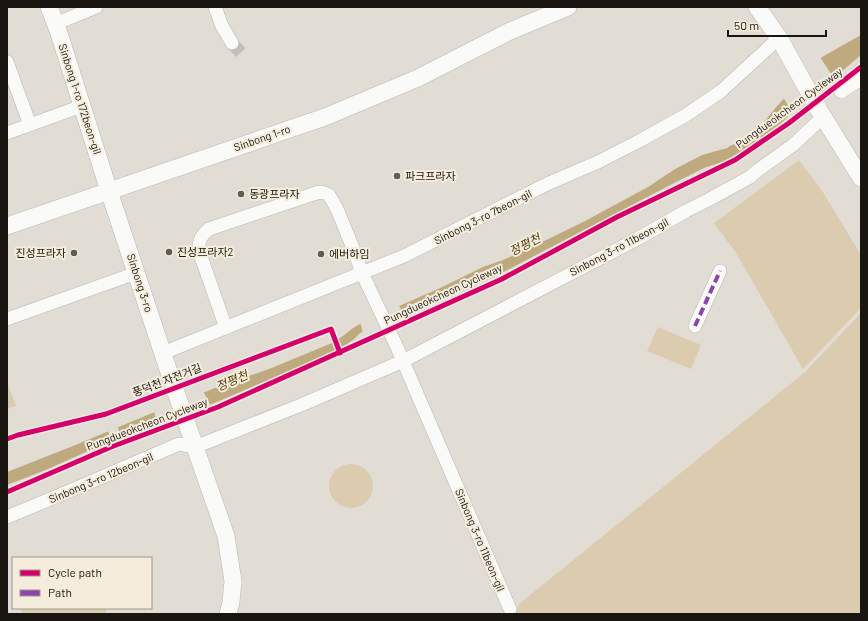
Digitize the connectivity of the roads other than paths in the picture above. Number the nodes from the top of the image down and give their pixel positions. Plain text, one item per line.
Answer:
1 (49, 7) edge
2 (96, 7) edge
3 (215, 7) edge
4 (568, 7) edge
5 (758, 7) edge
6 (55, 24) junction
7 (779, 38) junction
8 (232, 43) tunnel mouth
9 (7, 62) edge
10 (861, 79) edge
11 (841, 92) dead end
12 (82, 106) junction
13 (821, 113) junction
14 (30, 125) junction
15 (7, 133) edge
16 (861, 178) edge
17 (109, 191) junction
18 (7, 226) edge
19 (720, 271) dead end
20 (136, 273) junction
21 (362, 273) junction
22 (7, 319) edge
23 (696, 326) dead end
24 (226, 328) junction
25 (163, 353) junction
26 (403, 361) junction
27 (193, 439) junction
28 (7, 517) edge
29 (510, 609) dead end
30 (228, 614) edge

1 - 6 street, Sinbong 1-ro 172beon-gil
2 - 6 street
3 - 8 street
4 - 17 street, Sinbong 1-ro
5 - 7 street
6 - 12 street, Sinbong 1-ro 172beon-gil
7 - 13 street
7 - 21 street, Sinbong 3-ro 7beon-gil
9 - 14 street
10 - 11 street
12 - 14 street
12 - 17 street, Sinbong 1-ro 172beon-gil
13 - 16 street
13 - 26 street, Sinbong 3-ro 11beon-gil
14 - 15 street
17 - 18 street, Sinbong 1-ro
17 - 20 street, Sinbong 3-ro
19 - 23 street
20 - 22 street
20 - 25 street, Sinbong 3-ro
21 - 24 street, Sinbong 3-ro 7beon-gil
21 - 24 street
21 - 26 street
24 - 25 street, Sinbong 3-ro 7beon-gil
25 - 27 street, Sinbong 3-ro
26 - 27 street, Sinbong 3-ro 11beon-gil
26 - 29 street, Sinbong 3-ro 11beon-gil
27 - 28 street, Sinbong 3-ro 12beon-gil
27 - 30 street

